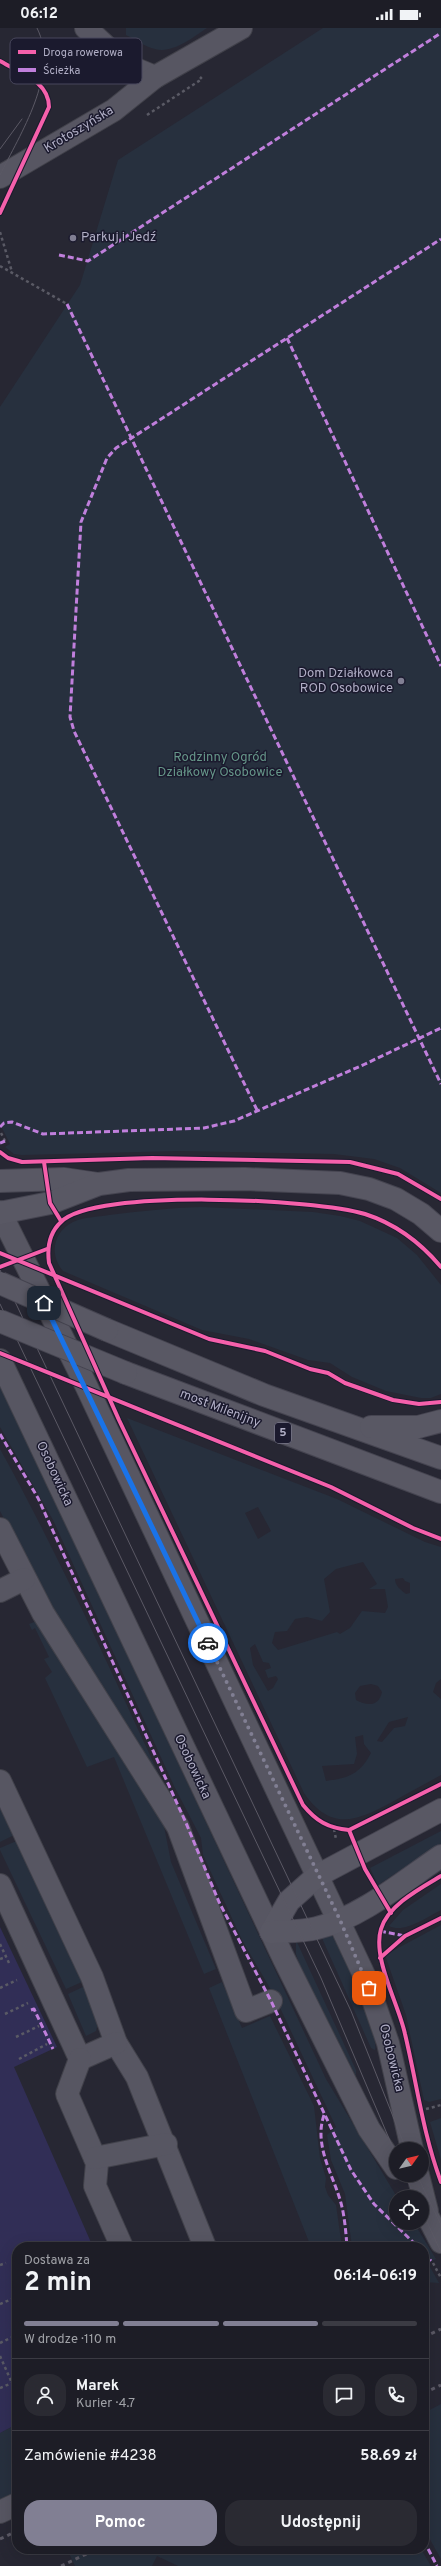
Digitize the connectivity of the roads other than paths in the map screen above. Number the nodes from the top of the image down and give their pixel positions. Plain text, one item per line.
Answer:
1 (86, 28) edge
2 (241, 28) edge
3 (97, 38) edge
4 (142, 72) edge
5 (155, 77) junction
6 (0, 177) edge
7 (0, 1181) edge
8 (99, 1184) junction
9 (0, 1212) edge
10 (441, 1231) edge
11 (0, 1283) edge
12 (0, 1321) edge
13 (0, 1360) edge
14 (441, 1421) edge
15 (358, 1427) junction
16 (441, 1458) edge
17 (441, 1492) edge
18 (0, 1529) edge
19 (24, 1579) junction
20 (0, 1591) edge
21 (0, 1781) edge
22 (441, 1810) edge
23 (441, 1856) edge
24 (317, 1876) junction
25 (0, 1885) edge
26 (340, 1920) junction
27 (271, 1932) junction
28 (271, 2001) dead end
29 (116, 2043) junction
30 (80, 2059) junction
31 (410, 2142) edge
32 (166, 2144) junction
33 (95, 2158) junction
34 (389, 2158) edge
35 (429, 2218) edge
36 (120, 2242) edge
37 (203, 2242) edge
38 (441, 2242) edge
39 (12, 2506) edge
40 (0, 2512) edge

1 - 3 street
2 - 5 street, Krotoszyńska
4 - 5 street
5 - 6 street, Krotoszyńska
7 - 8 main road
8 - 9 main road
8 - 10 main road
9 - 24 street, Osobowicka
11 - 15 main road, 5, bridge
12 - 17 main road, most Milenijny / 5, bridge
13 - 27 street, Osobowicka
14 - 15 main road
15 - 16 main road, 5
18 - 19 street
19 - 20 street
19 - 28 street
21 - 29 street
22 - 24 main road
23 - 26 main road
24 - 26 street, Osobowicka
24 - 27 main road
25 - 30 street
26 - 27 main road
26 - 31 street, Osobowicka
27 - 34 street, Osobowicka
29 - 30 street
29 - 32 street
30 - 33 street
32 - 33 street
32 - 37 street
33 - 36 street
35 - 38 street
39 - 40 street

